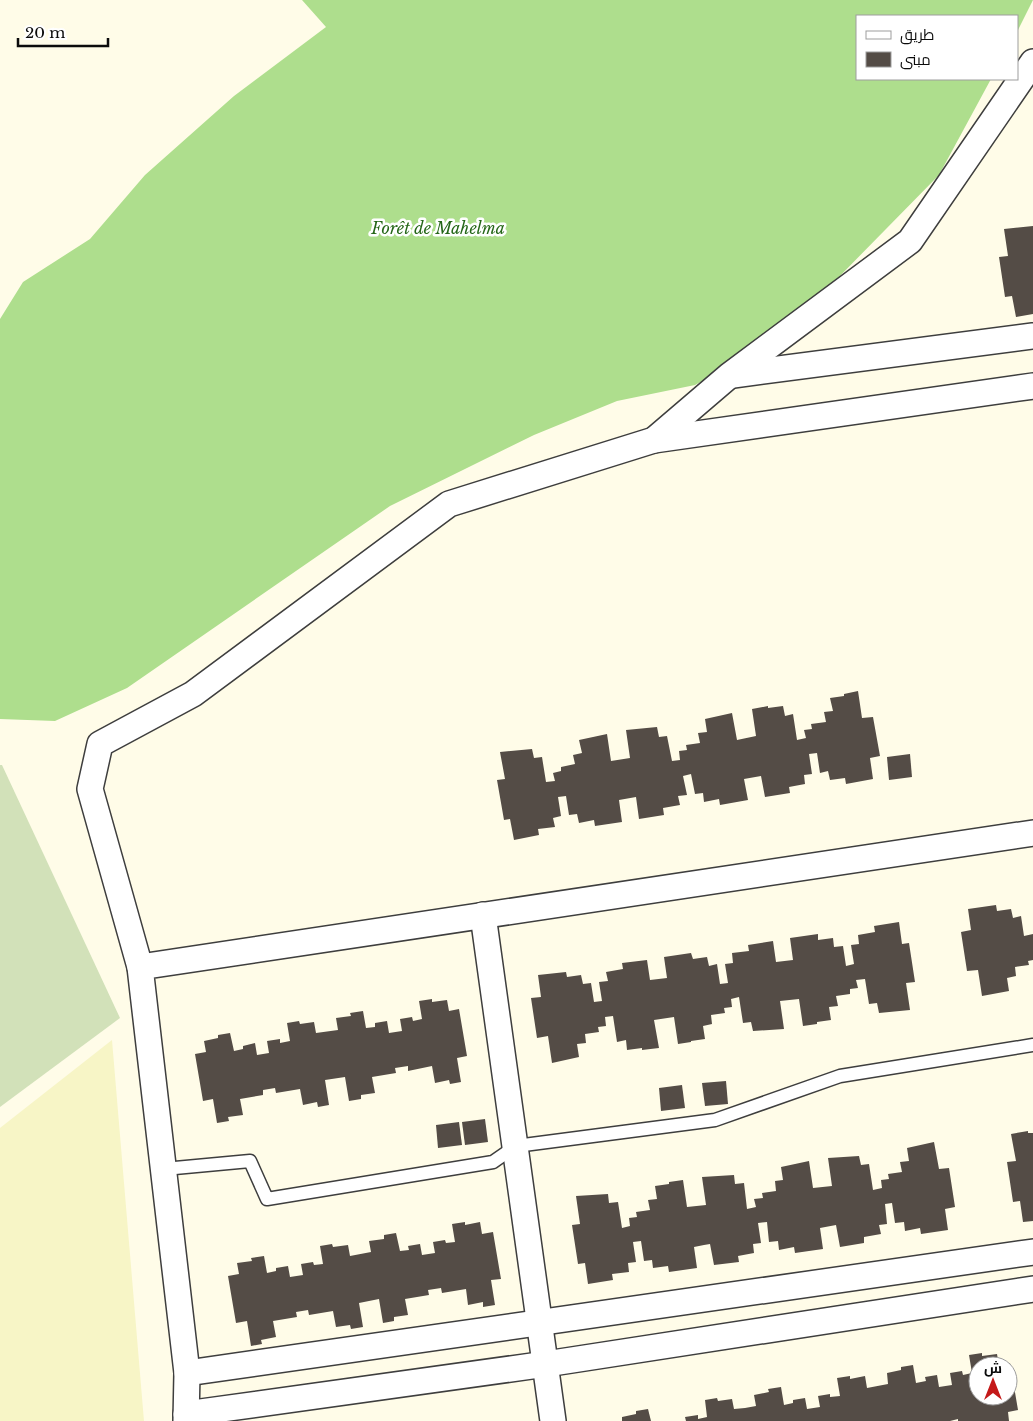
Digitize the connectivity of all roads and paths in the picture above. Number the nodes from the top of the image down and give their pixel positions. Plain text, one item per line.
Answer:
1 (1033, 62) edge
2 (1033, 336) edge
3 (730, 375) junction
4 (1033, 386) edge
5 (654, 440) junction
6 (1033, 833) edge
7 (483, 915) junction
8 (140, 966) junction
9 (1033, 1044) edge
10 (516, 1146) junction
11 (164, 1169) junction
12 (1033, 1252) edge
13 (1033, 1289) edge
14 (540, 1322) junction
15 (546, 1364) junction
16 (187, 1373) junction
17 (186, 1418) edge
18 (553, 1421) edge

1 - 3 street
2 - 3 street
3 - 5 street
4 - 5 street
5 - 8 street
6 - 7 street
7 - 8 street
7 - 10 street
8 - 11 street
9 - 10 lane
10 - 11 lane
10 - 14 street
11 - 16 street
12 - 14 street
13 - 15 street
14 - 15 street
14 - 16 street
15 - 17 street
15 - 18 street
16 - 17 street

